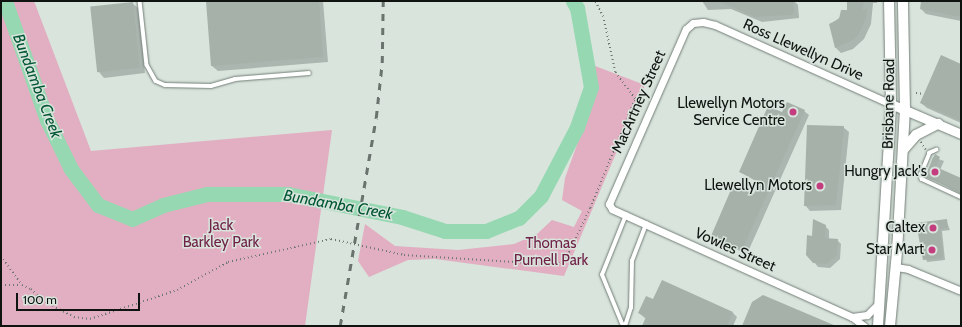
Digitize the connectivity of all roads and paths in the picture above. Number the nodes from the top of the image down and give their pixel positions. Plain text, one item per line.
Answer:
1 (140, 1) edge
2 (595, 1) edge
3 (889, 1) edge
4 (903, 1) edge
5 (703, 22) joint
6 (310, 73) dead end
7 (916, 92) dead end
8 (924, 94) dead end
9 (891, 104) junction
10 (633, 107) junction
11 (905, 109) junction
12 (648, 113) junction
13 (938, 124) junction
14 (961, 134) edge
15 (920, 140) dead end
16 (903, 150) junction
17 (937, 150) dead end
18 (930, 155) junction
19 (961, 197) edge
20 (609, 204) joint
21 (626, 215) junction
22 (646, 224) junction
23 (1, 256) edge
24 (896, 267) junction
25 (1, 285) edge
26 (22, 285) junction
27 (961, 291) edge
28 (881, 302) junction
29 (852, 317) junction
30 (624, 326) edge
31 (864, 326) edge
32 (878, 326) edge
33 (890, 326) edge

1 - 6 lane
2 - 10 path
3 - 9 main road, Brisbane Road
4 - 11 main road, Brisbane Road
5 - 9 street, Ross Llewellyn Drive
5 - 12 street, MacArtney Street
7 - 8 path
9 - 11 main road
9 - 28 main road, Brisbane Road
10 - 12 path
10 - 26 path
11 - 13 main road
11 - 16 main road, Brisbane Road
12 - 20 street, MacArtney Street
13 - 14 main road
13 - 16 main road
15 - 18 path
16 - 24 main road, Brisbane Road
17 - 18 lane
18 - 19 lane
20 - 21 street, Vowles Street
21 - 22 street, Vowles Street
21 - 30 lane
22 - 29 street, Vowles Street
22 - 30 lane
23 - 26 path
24 - 27 street
24 - 33 main road, Brisbane Road
25 - 26 path
28 - 29 street
28 - 32 main road, Brisbane Road
29 - 31 street, Vowles Street

